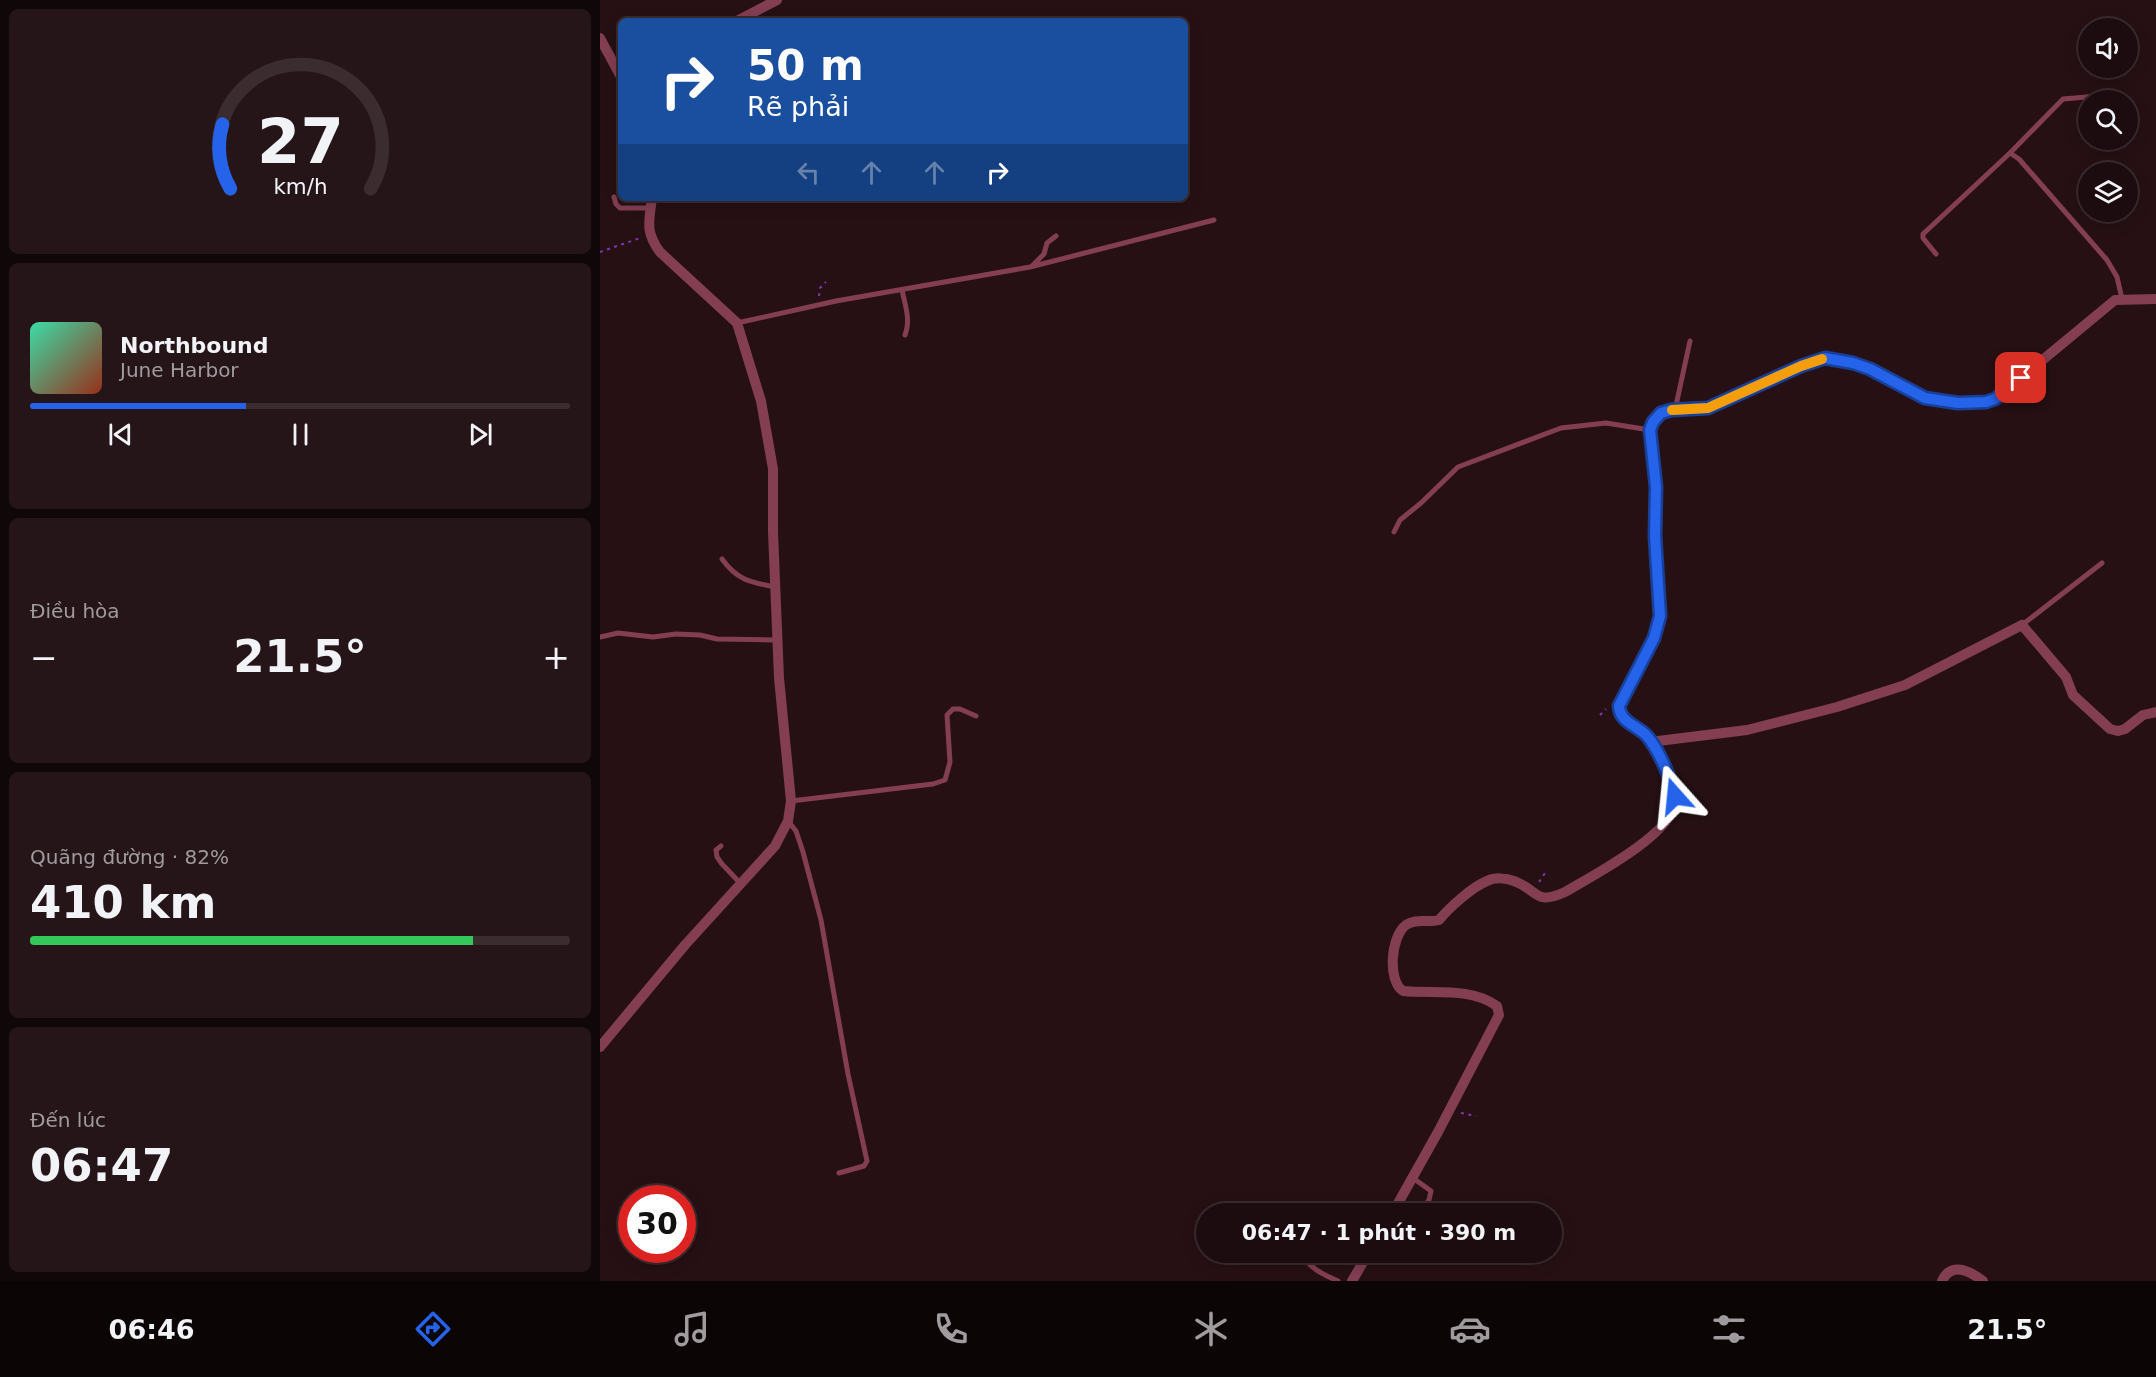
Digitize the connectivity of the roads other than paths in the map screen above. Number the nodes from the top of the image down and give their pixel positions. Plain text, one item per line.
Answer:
1 (777, 0) edge
2 (743, 18) edge
3 (600, 38) edge
4 (618, 71) edge
5 (2078, 98) edge
6 (2010, 153) junction
7 (614, 197) dead end
8 (651, 203) edge
9 (1214, 219) dead end
10 (1056, 236) dead end
11 (1936, 254) dead end
12 (1030, 267) junction
13 (902, 290) junction
14 (2122, 299) junction
15 (2156, 299) edge
16 (737, 323) junction
17 (905, 335) dead end
18 (1690, 341) dead end
19 (1676, 410) junction
20 (1650, 430) junction
21 (1394, 532) dead end
22 (722, 559) dead end
23 (2102, 563) dead end
24 (775, 587) junction
25 (2022, 625) junction
26 (600, 637) edge
27 (777, 640) junction
28 (2156, 712) edge
29 (976, 716) dead end
30 (1650, 742) junction
31 (791, 801) junction
32 (788, 821) junction
33 (720, 846) dead end
34 (741, 884) junction
35 (600, 1047) edge
36 (839, 1173) dead end
37 (1413, 1178) junction
38 (1398, 1203) edge
39 (1427, 1203) edge
40 (1308, 1263) edge
41 (1363, 1263) edge
42 (1338, 1281) edge
43 (1352, 1281) edge
44 (1942, 1281) edge
45 (1983, 1281) edge

1 - 2 street
3 - 4 street
5 - 6 lane
6 - 11 lane
6 - 14 lane
7 - 8 lane
8 - 16 street
9 - 12 lane
10 - 12 lane
12 - 13 lane
13 - 16 lane
13 - 17 lane
14 - 15 street
14 - 19 street
16 - 24 street
18 - 19 lane
19 - 20 street
20 - 21 lane
20 - 30 street
22 - 24 lane
23 - 25 lane
24 - 27 street
25 - 28 street
25 - 30 street
26 - 27 lane
27 - 31 street
29 - 31 lane
30 - 37 street
31 - 32 street
32 - 34 street
32 - 36 lane
33 - 34 lane
34 - 35 street
37 - 38 street
37 - 39 lane
40 - 42 lane
41 - 43 street
44 - 45 street

